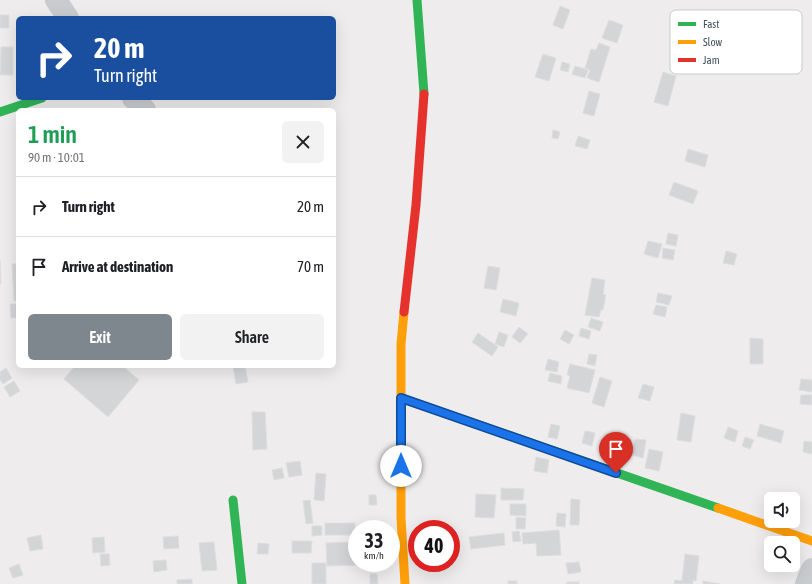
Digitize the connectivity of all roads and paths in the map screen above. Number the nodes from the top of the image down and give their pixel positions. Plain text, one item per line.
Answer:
1 (56, 0) edge
2 (417, 0) edge
3 (67, 16) edge
4 (36, 100) edge
5 (136, 100) edge
6 (143, 108) edge
7 (0, 112) edge
8 (401, 398) junction
9 (233, 500) dead end
10 (812, 541) edge
11 (812, 569) edge
12 (242, 584) edge
13 (405, 584) edge
14 (806, 584) edge

1 - 3 street
2 - 8 street
4 - 7 street
5 - 6 street
8 - 10 street
8 - 13 street
9 - 12 street
11 - 14 street

